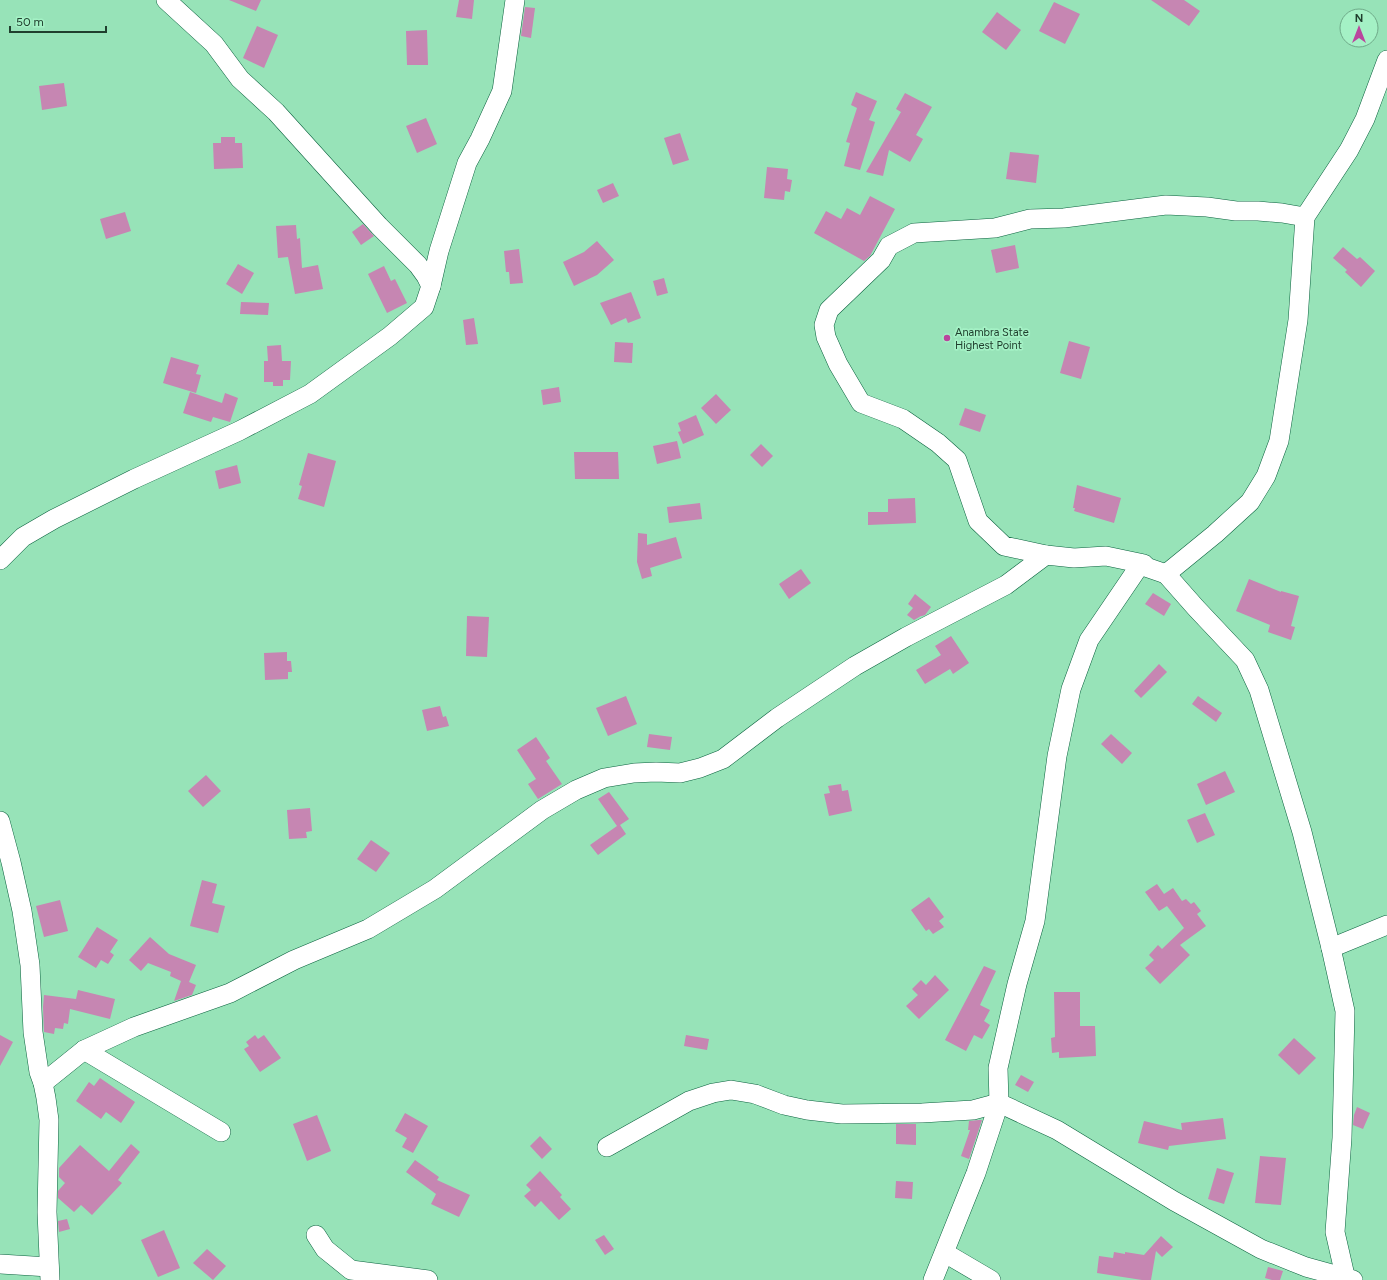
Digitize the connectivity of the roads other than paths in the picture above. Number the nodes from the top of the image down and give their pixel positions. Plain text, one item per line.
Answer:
1 (166, 0) edge
2 (515, 0) edge
3 (1387, 60) edge
4 (1305, 217) junction
5 (430, 286) junction
6 (1046, 555) junction
7 (0, 560) edge
8 (1140, 565) junction
9 (1166, 574) junction
10 (0, 821) edge
11 (1387, 925) edge
12 (1331, 948) junction
13 (84, 1050) junction
14 (43, 1083) junction
15 (998, 1103) junction
16 (220, 1132) dead end
17 (607, 1147) dead end
18 (316, 1234) dead end
19 (945, 1253) junction
20 (0, 1264) edge
21 (50, 1274) edge
22 (1348, 1279) edge
23 (428, 1280) edge
24 (933, 1280) edge
25 (991, 1280) edge

1 - 5 street
2 - 5 street
3 - 4 street
4 - 6 street
4 - 9 street
5 - 7 street
6 - 8 street
6 - 13 street
8 - 9 street
8 - 15 street
9 - 12 street
10 - 14 street
11 - 12 street
12 - 22 street
13 - 14 street
13 - 16 street
14 - 21 street
15 - 17 street
15 - 19 street
15 - 22 street
18 - 23 street
19 - 24 street
19 - 25 street
20 - 21 street

